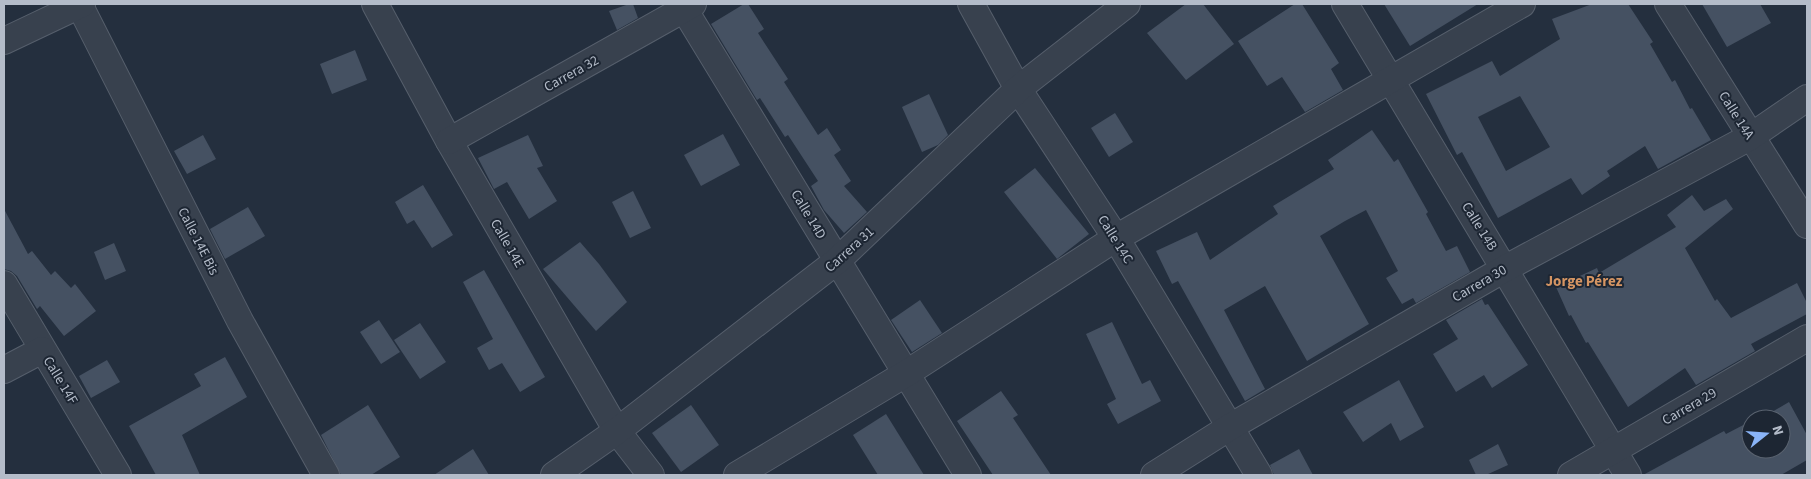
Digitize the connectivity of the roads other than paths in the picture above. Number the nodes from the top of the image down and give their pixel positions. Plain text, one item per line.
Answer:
1 (80, 4) edge
2 (375, 4) edge
3 (970, 4) edge
4 (1127, 4) edge
5 (1346, 4) edge
6 (1522, 4) edge
7 (1668, 4) edge
8 (686, 6) edge
9 (4, 41) edge
10 (1390, 80) junction
11 (1018, 89) junction
12 (1807, 98) edge
13 (1750, 136) junction
14 (449, 140) junction
15 (1807, 224) edge
16 (1116, 238) junction
17 (837, 261) junction
18 (1506, 268) junction
19 (4, 284) edge
20 (1807, 338) edge
21 (42, 350) junction
22 (4, 370) edge
23 (906, 373) junction
24 (1230, 427) junction
25 (617, 431) junction
26 (1612, 450) junction
27 (118, 475) edge
28 (326, 475) edge
29 (554, 475) edge
30 (652, 475) edge
31 (737, 475) edge
32 (968, 475) edge
33 (1154, 475) edge
34 (1259, 475) edge
35 (1571, 475) edge
36 (1628, 475) edge

1 - 9 street
1 - 28 street, Calle 14E Bis
2 - 14 street, Calle 14E
3 - 11 street, Calle 14C
4 - 11 street, Carrera 31
5 - 10 street, Calle 14B
6 - 10 street
7 - 13 street, Calle 14A
8 - 14 street, Carrera 32
8 - 17 street, Calle 14D
10 - 16 street
10 - 18 street, Calle 14B
11 - 16 street, Calle 14C
11 - 17 street, Carrera 31
12 - 13 street, Carrera 30
13 - 15 street, Calle 14A
13 - 18 street, Carrera 30
14 - 25 street, Calle 14E
16 - 23 street
16 - 24 street, Calle 14C
17 - 23 street, Calle 14D
17 - 25 street, Carrera 31
18 - 24 street, Carrera 30
18 - 26 street, Calle 14B
19 - 21 street, Calle 14F
20 - 26 street, Carrera 29
21 - 22 street
21 - 27 street, Calle 14F
23 - 31 street
23 - 32 street, Calle 14D
24 - 33 street, Carrera 30
24 - 34 street, Calle 14C
25 - 29 street, Carrera 31
25 - 30 street, Calle 14E
26 - 35 street, Carrera 29
26 - 36 street, Calle 14B

